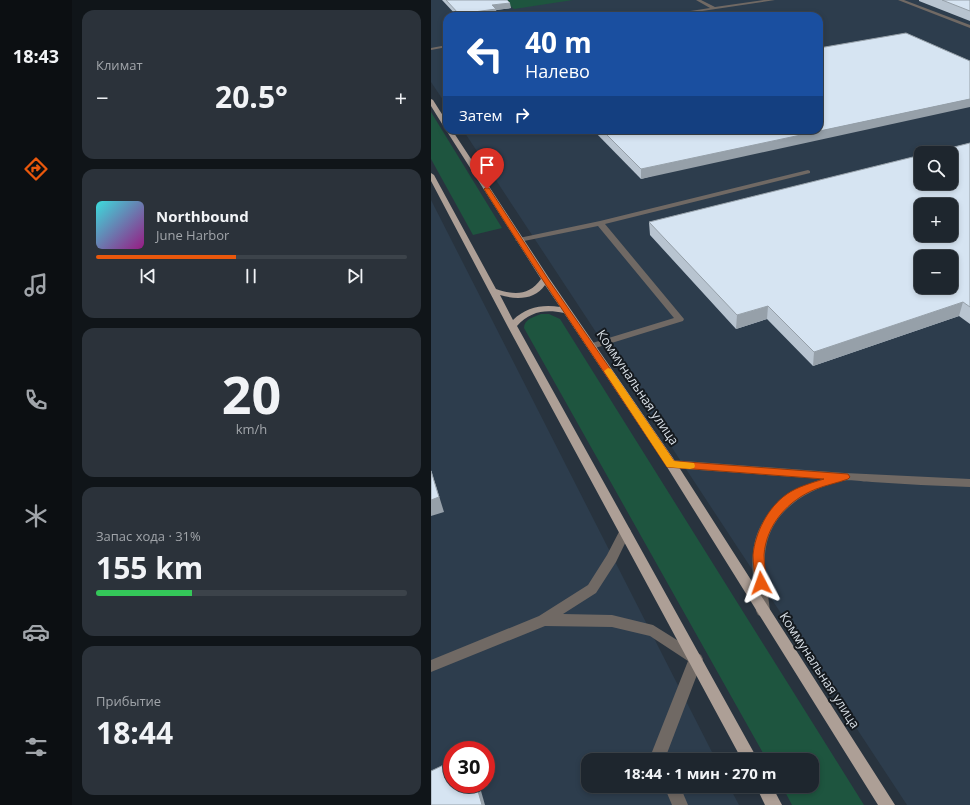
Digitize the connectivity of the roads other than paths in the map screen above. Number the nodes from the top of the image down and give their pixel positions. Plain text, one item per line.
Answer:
1 (698, 0) edge
2 (773, 0) edge
3 (900, 0) edge
4 (714, 8) junction
5 (688, 12) edge
6 (970, 27) edge
7 (443, 47) edge
8 (431, 49) edge
9 (431, 101) edge
10 (443, 120) edge
11 (452, 134) edge
12 (808, 172) dead end
13 (431, 175) edge
14 (600, 223) junction
15 (519, 240) junction
16 (545, 279) junction
17 (492, 290) junction
18 (567, 311) junction
19 (512, 327) junction
20 (592, 346) junction
21 (671, 464) junction
22 (845, 477) junction
23 (970, 483) edge
24 (625, 531) junction
25 (763, 611) junction
26 (544, 620) junction
27 (696, 659) junction
28 (431, 666) edge
29 (661, 753) edge
30 (746, 753) edge
31 (675, 793) edge
32 (768, 793) edge
33 (680, 805) edge
34 (774, 805) edge
35 (887, 805) edge

1 - 4 street
2 - 4 street
3 - 6 street
4 - 5 street
7 - 8 street
9 - 10 main road
11 - 15 main road, Коммунальная улица
12 - 14 street
13 - 17 main road
14 - 15 street
14 - 20 street
15 - 16 main road, Коммунальная улица
16 - 17 main road
16 - 18 main road, Коммунальная улица
17 - 19 main road
18 - 19 main road
18 - 20 main road, Коммунальная улица
19 - 24 main road
20 - 21 main road, Коммунальная улица
21 - 22 street
21 - 25 main road, Коммунальная улица
22 - 23 street
22 - 25 street
24 - 26 street
24 - 27 main road
25 - 35 main road, Коммунальная улица
26 - 27 street
26 - 28 street
27 - 29 street
27 - 30 main road
31 - 33 street
32 - 34 main road

